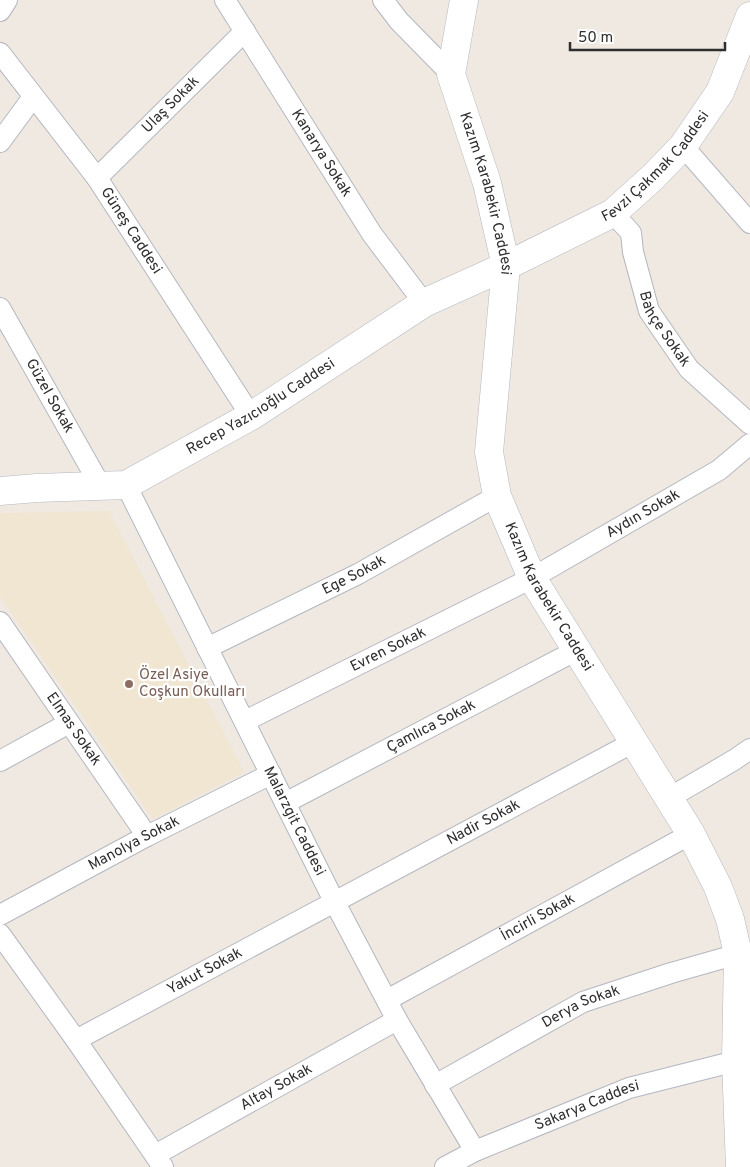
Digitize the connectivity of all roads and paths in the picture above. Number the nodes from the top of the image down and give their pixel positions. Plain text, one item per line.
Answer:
1 (7, 0) edge
2 (225, 0) edge
3 (383, 0) edge
4 (464, 0) edge
5 (0, 11) edge
6 (750, 16) edge
7 (245, 31) junction
8 (0, 53) edge
9 (451, 74) junction
10 (33, 97) junction
11 (0, 142) edge
12 (683, 146) junction
13 (97, 178) junction
14 (613, 212) junction
15 (750, 223) edge
16 (506, 266) junction
17 (424, 302) junction
18 (0, 308) edge
19 (251, 416) junction
20 (750, 424) edge
21 (750, 444) edge
22 (113, 485) junction
23 (0, 491) edge
24 (497, 496) junction
25 (532, 578) junction
26 (0, 622) edge
27 (208, 648) junction
28 (577, 650) junction
29 (245, 721) junction
30 (69, 722) junction
31 (634, 742) junction
32 (750, 749) edge
33 (0, 761) edge
34 (271, 774) junction
35 (669, 798) junction
36 (285, 803) junction
37 (690, 834) junction
38 (147, 836) junction
39 (334, 901) junction
40 (0, 915) edge
41 (0, 934) edge
42 (738, 954) junction
43 (387, 1000) junction
44 (397, 1020) junction
45 (76, 1040) junction
46 (743, 1057) edge
47 (435, 1085) junction
48 (475, 1151) junction
49 (159, 1161) edge
50 (445, 1167) edge
51 (740, 1167) edge

1 - 5 street
2 - 7 street, Kanarya Sokak
3 - 9 street
4 - 9 main road, Kazım Karabekir Caddesi
6 - 12 main road, Fevzi Çakmak Caddesi
7 - 13 street, Ulaş Sokak
7 - 17 street, Kanarya Sokak
8 - 10 street, Güneş Caddesi
9 - 16 main road, Kazım Karabekir Caddesi
10 - 11 street
10 - 13 street, Güneş Caddesi
12 - 14 main road, Fevzi Çakmak Caddesi
12 - 15 street
13 - 19 street, Güneş Caddesi
14 - 16 main road, Fevzi Çakmak Caddesi
14 - 20 street, Bahçe Sokak
16 - 17 main road, Recep Yazıcıoğlu Caddesi
16 - 24 main road, Kazım Karabekir Caddesi
17 - 19 main road, Recep Yazıcıoğlu Caddesi
18 - 22 street, Güzel Sokak
19 - 22 main road, Recep Yazıcıoğlu Caddesi
21 - 25 street, Aydın Sokak
22 - 23 main road, Recep Yazıcıoğlu Caddesi
22 - 27 street, Malarzgit Caddesi
24 - 25 main road, Kazım Karabekir Caddesi
24 - 27 street, Ege Sokak
25 - 28 main road, Kazım Karabekir Caddesi
25 - 29 street, Evren Sokak
26 - 30 street, Elmas Sokak
27 - 29 street, Malarzgit Caddesi
28 - 31 main road, Kazım Karabekir Caddesi
28 - 36 street, Çamlıca Sokak
29 - 34 street, Malarzgit Caddesi
30 - 33 street
30 - 38 street, Elmas Sokak
31 - 35 main road, Kazım Karabekir Caddesi
31 - 39 street, Nadir Sokak
32 - 35 street
34 - 36 street, Malarzgit Caddesi
34 - 38 street, Manolya Sokak
35 - 37 main road, Kazım Karabekir Caddesi
36 - 39 street, Malarzgit Caddesi
37 - 42 main road, Kazım Karabekir Caddesi
37 - 43 street, İncirli Sokak
38 - 40 street, Manolya Sokak
39 - 43 street, Malarzgit Caddesi
39 - 45 street, Yakut Sokak
41 - 45 street
42 - 46 main road, Kazım Karabekir Caddesi
42 - 47 street, Derya Sokak
43 - 44 street, Malarzgit Caddesi
44 - 47 street, Malarzgit Caddesi
44 - 49 street, Altay Sokak
45 - 49 street
46 - 48 street, Sakarya Caddesi
46 - 51 main road, Kazım Karabekir Caddesi
47 - 48 street, Malarzgit Caddesi
48 - 50 street, Sakarya Caddesi

